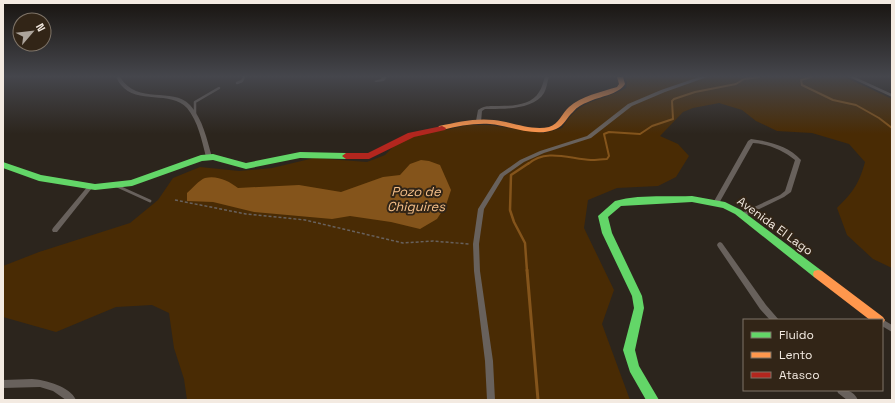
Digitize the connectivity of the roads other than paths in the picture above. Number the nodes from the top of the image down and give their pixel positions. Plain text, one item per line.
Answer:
1 (152, 96) edge
2 (204, 96) edge
3 (540, 96) edge
4 (597, 96) edge
5 (652, 96) edge
6 (194, 115) junction
7 (479, 121) junction
8 (209, 157) junction
9 (3, 165) edge
10 (117, 186) junction
11 (90, 187) junction
12 (150, 201) dead end
13 (716, 203) junction
14 (743, 215) junction
15 (55, 230) dead end
16 (720, 245) dead end
17 (774, 319) edge
18 (878, 319) edge
19 (883, 323) edge
20 (892, 329) edge
21 (3, 384) edge
22 (842, 391) edge
23 (72, 400) edge
24 (491, 400) edge
25 (653, 400) edge
26 (854, 400) edge

1 - 6 street
2 - 6 lane
3 - 7 street
4 - 7 street
5 - 24 street
6 - 8 street
7 - 8 street
8 - 10 street
9 - 11 street
10 - 11 street
10 - 12 lane
11 - 15 street
13 - 14 street, Avenida El Lago
13 - 14 street
13 - 25 street, Avenida El Lago
14 - 18 street, Avenida El Lago
16 - 17 street
19 - 20 street
21 - 23 street
22 - 26 street

